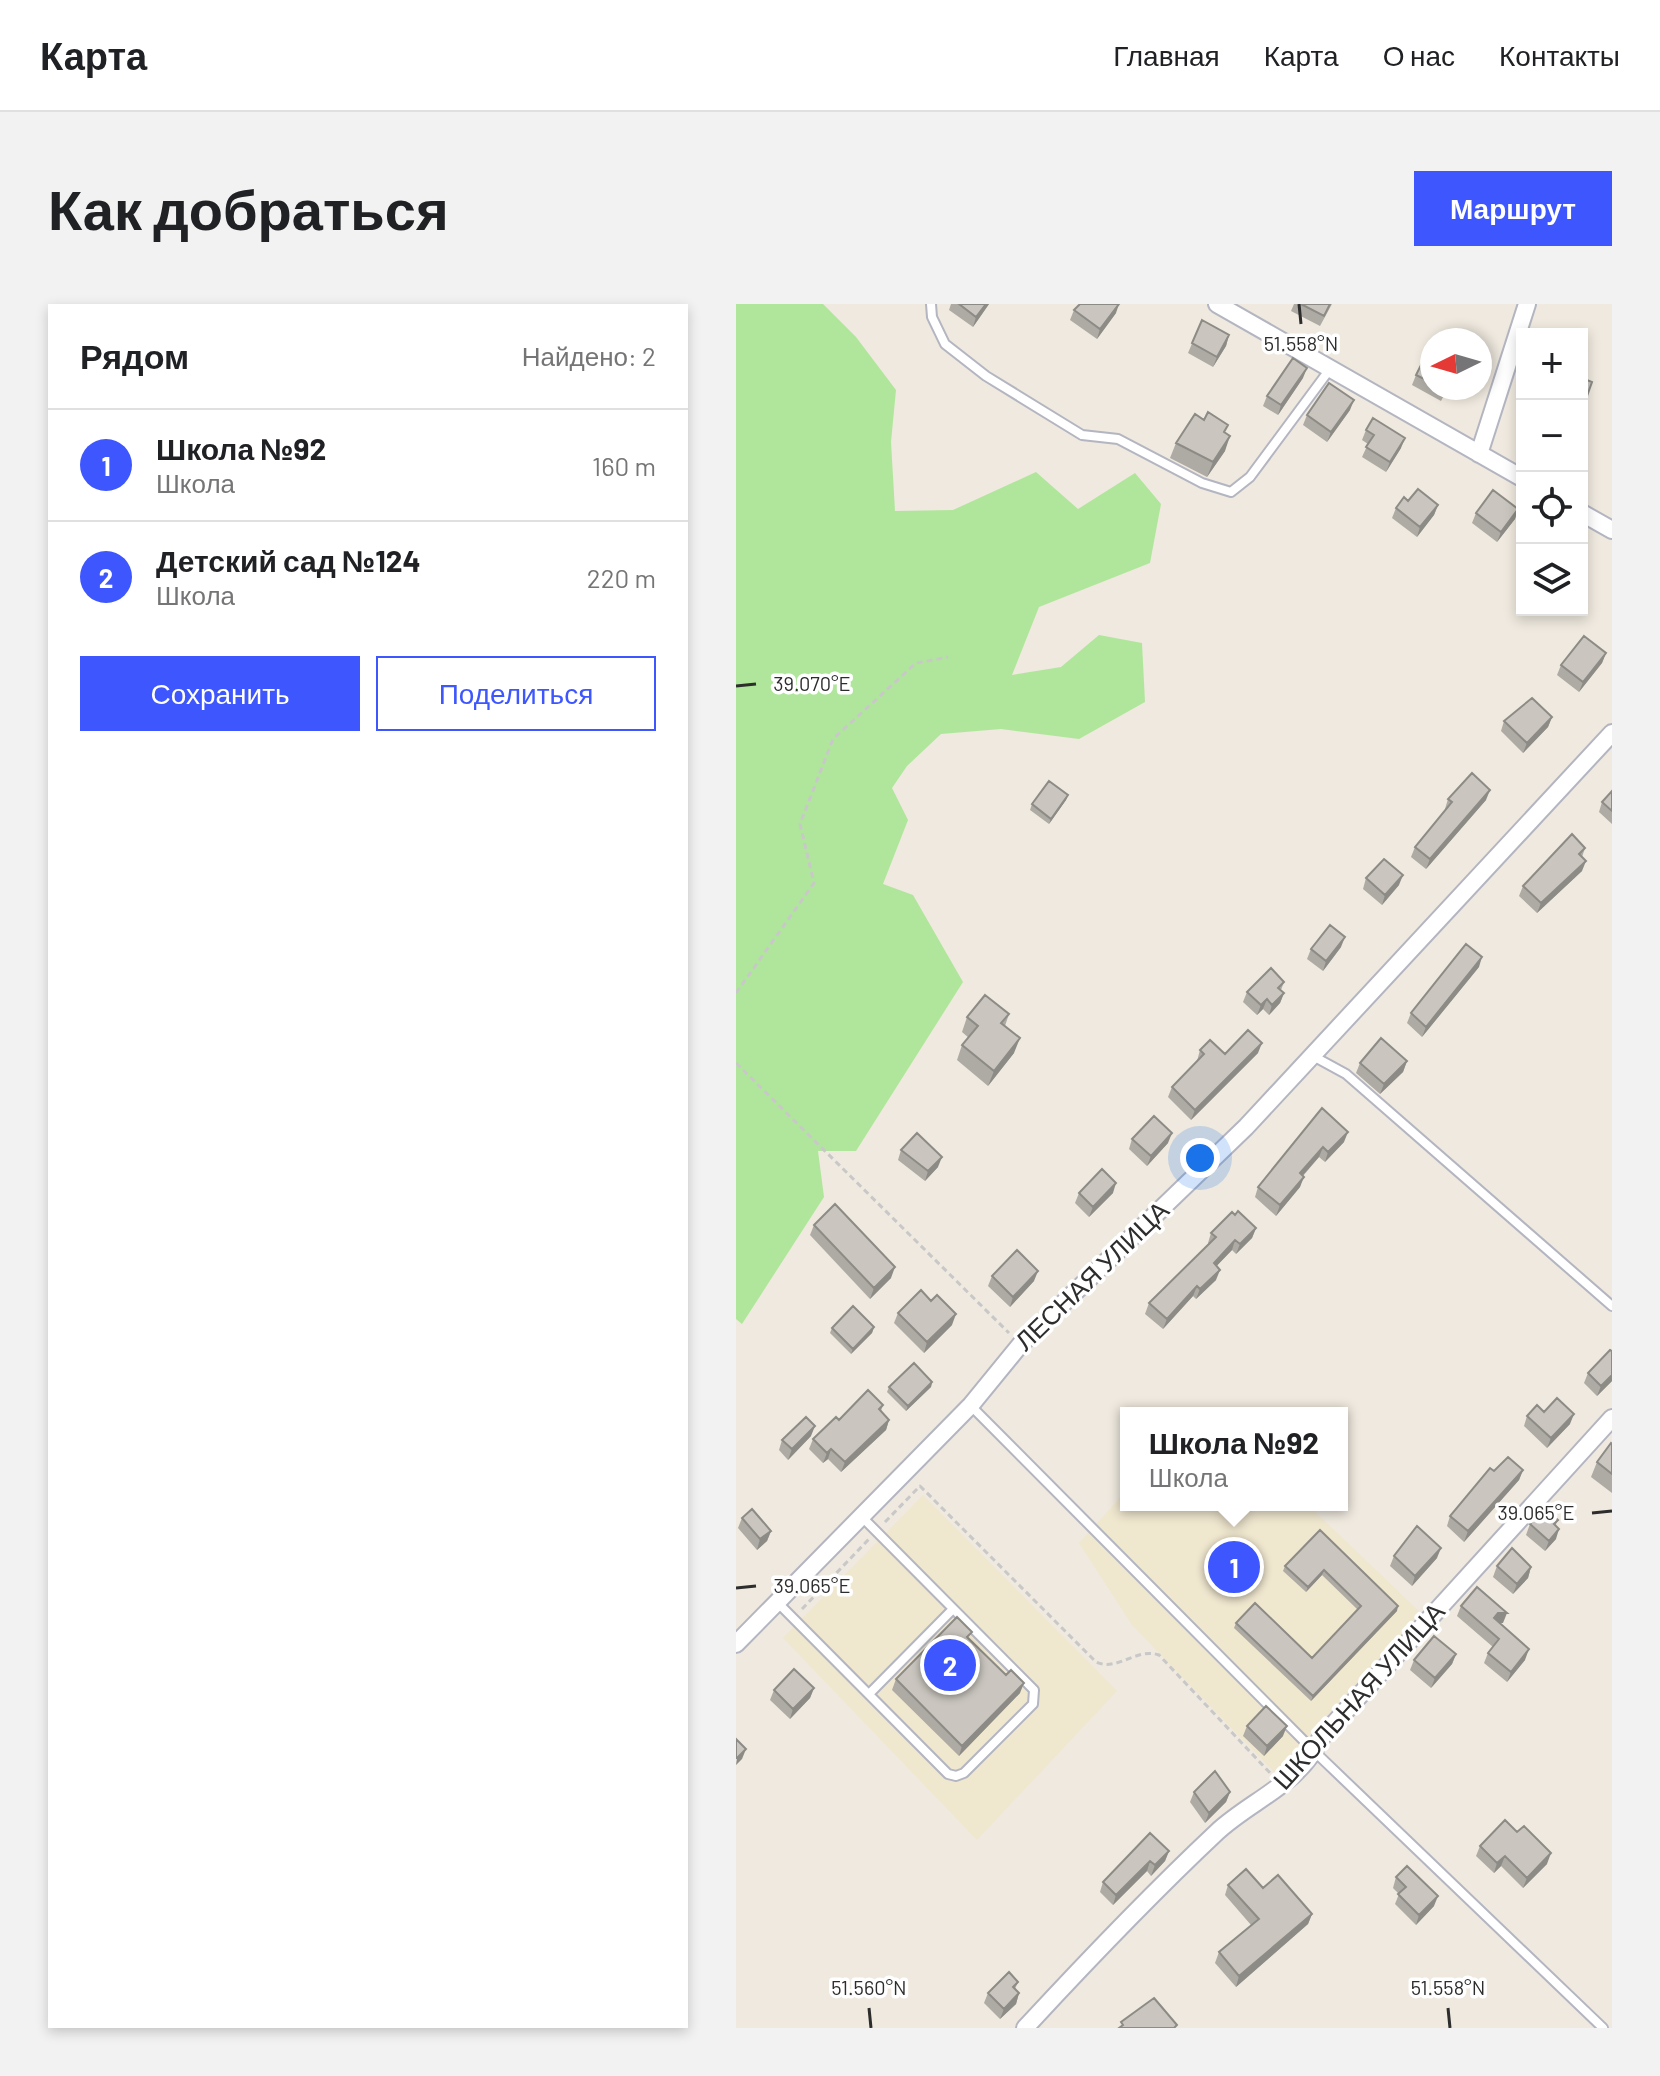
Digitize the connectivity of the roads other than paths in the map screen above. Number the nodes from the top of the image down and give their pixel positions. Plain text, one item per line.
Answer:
1 (931, 304) edge
2 (1217, 304) edge
3 (1527, 304) edge
4 (1330, 369) junction
5 (1479, 454) junction
6 (1516, 475) edge
7 (1588, 516) edge
8 (1612, 530) edge
9 (1612, 733) edge
10 (1313, 1056) junction
11 (1612, 1306) edge
12 (971, 1405) junction
13 (1612, 1418) edge
14 (861, 1517) junction
15 (777, 1602) junction
16 (953, 1609) junction
17 (736, 1644) edge
18 (869, 1694) junction
19 (1315, 1752) junction
20 (1025, 2028) edge
21 (1603, 2028) edge

1 - 4 lane
2 - 4 street
3 - 5 street
4 - 5 street
5 - 6 street
7 - 8 street
9 - 10 street, ЛЕСНАЯ УЛИЦА
10 - 11 lane
10 - 12 street, ЛЕСНАЯ УЛИЦА
12 - 14 street, ЛЕСНАЯ УЛИЦА
12 - 19 lane
13 - 19 street, ШКОЛЬНАЯ УЛИЦА
14 - 15 street, ЛЕСНАЯ УЛИЦА
14 - 16 lane
15 - 17 street, ЛЕСНАЯ УЛИЦА
15 - 18 lane
16 - 18 lane
16 - 18 lane
19 - 20 street, ШКОЛЬНАЯ УЛИЦА
19 - 21 lane

